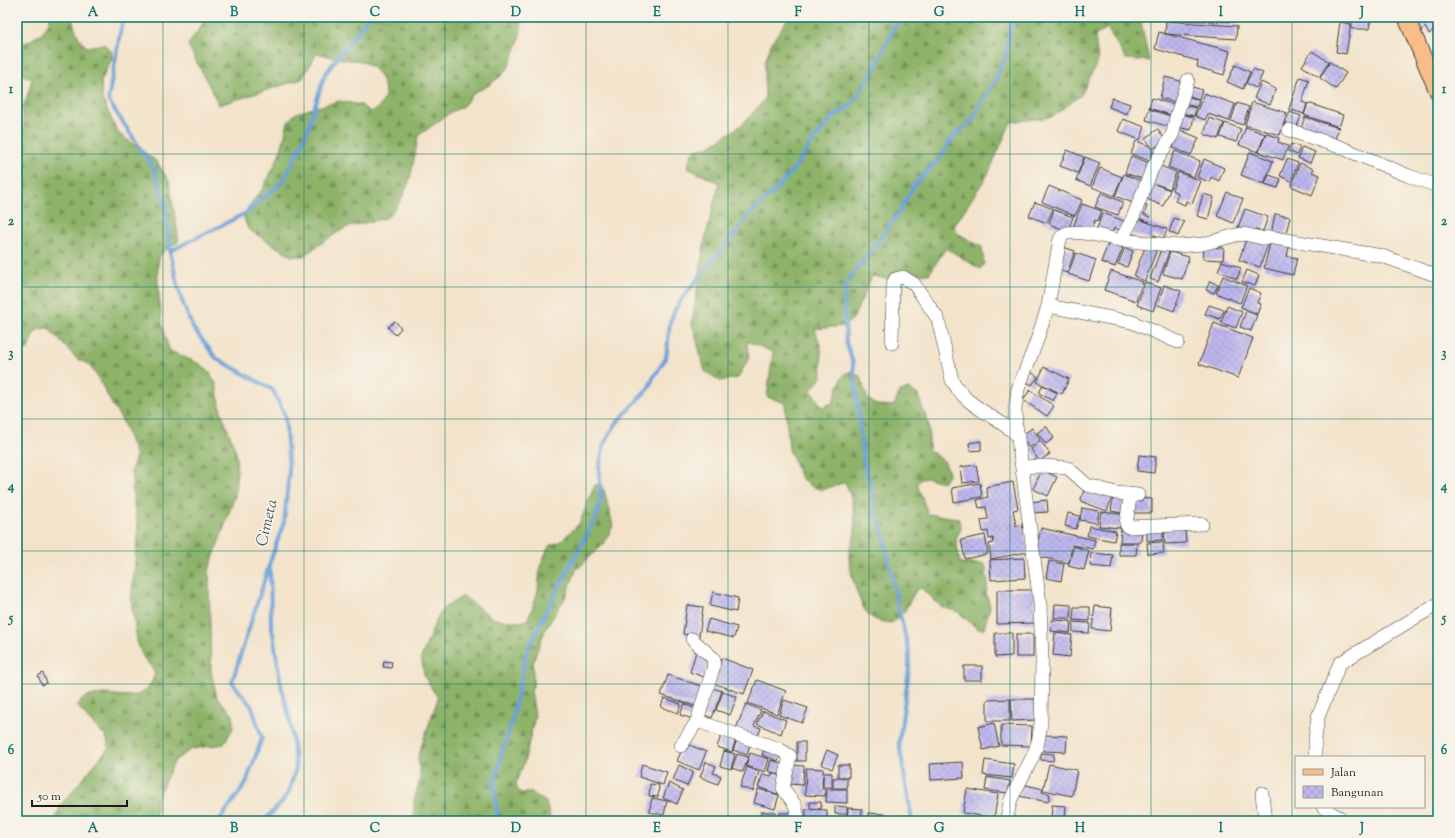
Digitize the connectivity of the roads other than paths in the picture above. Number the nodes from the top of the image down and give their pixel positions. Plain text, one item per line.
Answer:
1 (1406, 17) edge
2 (1432, 64) edge
3 (1188, 80) dead end
4 (1438, 92) edge
5 (1289, 130) dead end
6 (1438, 186) edge
7 (1121, 240) junction
8 (1438, 276) edge
9 (1048, 306) junction
10 (1178, 342) dead end
11 (892, 343) dead end
12 (1018, 435) junction
13 (1022, 467) junction
14 (1202, 524) dead end
15 (1438, 604) edge
16 (692, 639) dead end
17 (697, 721) junction
18 (1315, 738) junction
19 (681, 746) dead end
20 (1310, 756) edge
21 (1315, 756) edge
22 (1262, 793) dead end
23 (1324, 808) edge
24 (1338, 815) edge
25 (799, 821) edge
26 (1006, 821) edge
27 (1265, 821) edge

1 - 2 main road
2 - 4 main road
3 - 7 street
5 - 6 street
7 - 8 street
7 - 9 street
9 - 10 street
9 - 12 street
11 - 12 street
12 - 13 street
13 - 14 street
13 - 26 street
15 - 18 street
16 - 17 street
17 - 19 street
17 - 25 street
18 - 20 street
18 - 21 street
22 - 27 street
23 - 24 street

